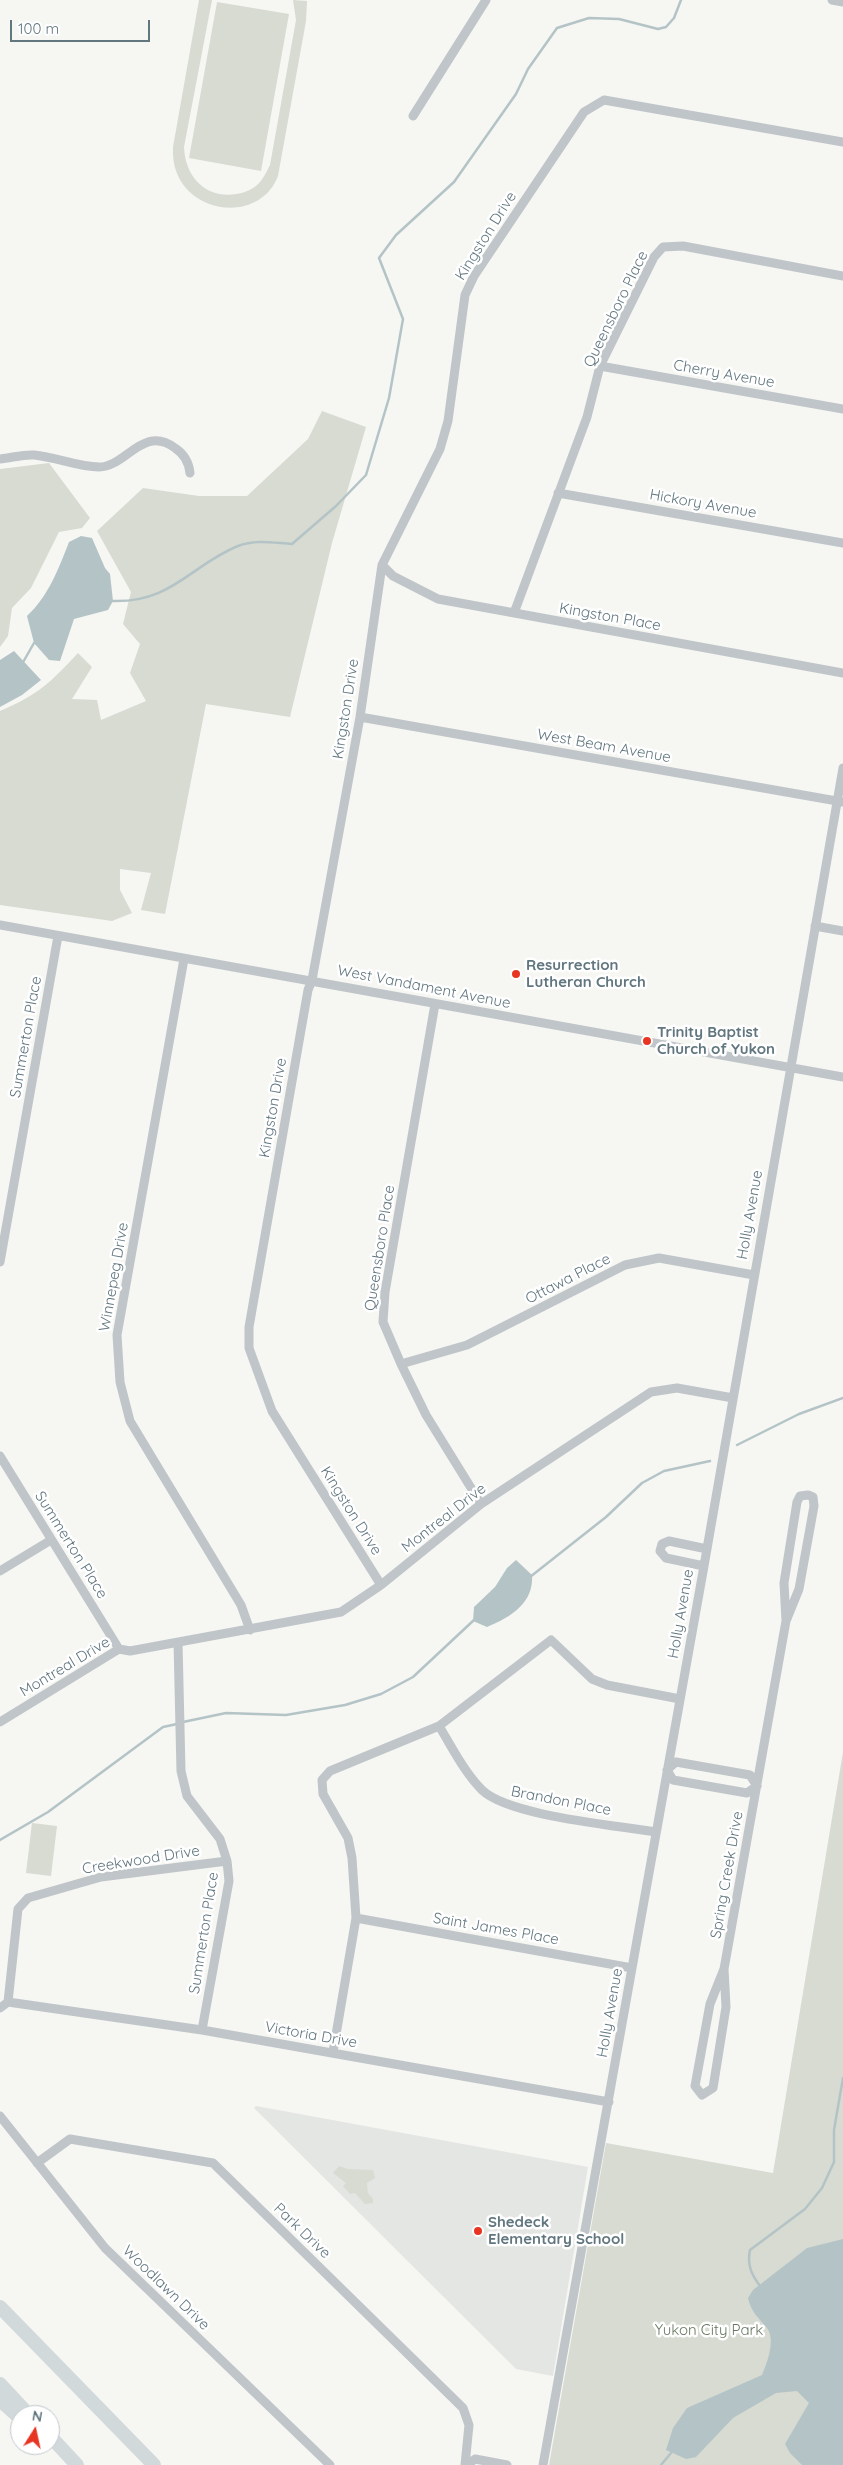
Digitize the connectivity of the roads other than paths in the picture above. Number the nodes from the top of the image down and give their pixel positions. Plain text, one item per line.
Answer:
1 (486, 0) edge
2 (832, 0) edge
3 (843, 2) edge
4 (413, 116) dead end
5 (843, 142) edge
6 (843, 276) edge
7 (600, 366) junction
8 (843, 409) edge
9 (0, 459) edge
10 (190, 473) dead end
11 (558, 492) junction
12 (843, 543) edge
13 (382, 565) junction
14 (514, 613) junction
15 (843, 673) edge
16 (360, 717) junction
17 (843, 768) edge
18 (840, 801) edge
19 (0, 925) edge
20 (815, 926) junction
21 (843, 931) edge
22 (58, 936) junction
23 (184, 959) junction
24 (312, 980) junction
25 (435, 1004) junction
26 (790, 1068) junction
27 (843, 1077) edge
28 (0, 1262) edge
29 (754, 1275) junction
30 (401, 1364) junction
31 (733, 1398) junction
32 (0, 1456) edge
33 (481, 1504) junction
34 (51, 1540) junction
35 (706, 1549) junction
36 (704, 1566) junction
37 (0, 1571) edge
38 (381, 1584) junction
39 (786, 1621) junction
40 (250, 1630) junction
41 (178, 1642) junction
42 (119, 1649) junction
43 (680, 1699) junction
44 (0, 1722) edge
45 (439, 1726) junction
46 (667, 1770) junction
47 (757, 1786) junction
48 (656, 1832) junction
49 (227, 1861) junction
50 (356, 1918) junction
51 (632, 1968) junction
52 (724, 1969) junction
53 (8, 2002) junction
54 (0, 2008) edge
55 (202, 2030) junction
56 (332, 2052) junction
57 (609, 2102) junction
58 (0, 2116) edge
59 (37, 2163) junction
60 (0, 2307) edge
61 (0, 2384) edge
62 (0, 2400) edge
63 (20, 2405) edge
64 (10, 2409) edge
65 (60, 2446) edge
66 (60, 2455) edge
67 (70, 2465) edge
68 (78, 2465) edge
69 (154, 2465) edge
70 (330, 2465) edge
71 (466, 2465) edge
72 (507, 2465) edge
73 (543, 2465) edge

1 - 4 street
2 - 3 street
5 - 13 street, Kingston Drive
6 - 7 street, Queensboro Place
7 - 8 street, Cherry Avenue
7 - 11 street, Queensboro Place
9 - 10 street
11 - 12 street, Hickory Avenue
11 - 14 street, Queensboro Place
13 - 14 street, Kingston Place
13 - 16 street, Kingston Drive
14 - 15 street, Kingston Place
16 - 18 street, West Beam Avenue
16 - 24 street, Kingston Drive
17 - 18 street, Holly Avenue
18 - 20 street, Holly Avenue
19 - 22 street, West Vandament Avenue
20 - 21 street
20 - 26 street, Holly Avenue
22 - 23 street, West Vandament Avenue
22 - 28 street, Summerton Place
23 - 24 street, West Vandament Avenue
23 - 40 street, Winnepeg Drive
24 - 25 street, West Vandament Avenue
24 - 38 street, Kingston Drive
25 - 26 street, West Vandament Avenue
25 - 30 street, Queensboro Place
26 - 27 street, West Vandament Avenue
26 - 29 street, Holly Avenue
29 - 30 street, Ottawa Place
29 - 31 street, Holly Avenue
30 - 33 street, Queensboro Place
31 - 33 street, Montreal Drive
31 - 35 street, Holly Avenue
32 - 34 street, Summerton Place
33 - 38 street, Montreal Drive
34 - 37 street
34 - 42 street, Summerton Place
35 - 36 street, Holly Avenue
35 - 36 street
36 - 43 street, Holly Avenue
38 - 40 street, Montreal Drive
39 - 39 street, Spring Creek Drive
39 - 47 street, Spring Creek Drive
40 - 41 street, Montreal Drive
41 - 42 street, Montreal Drive
41 - 49 street, Summerton Place
42 - 44 street, Montreal Drive
43 - 45 street
43 - 46 street, Holly Avenue
45 - 48 street, Brandon Place
45 - 50 street
46 - 47 street, Spring Creek Drive
46 - 47 street
46 - 48 street, Holly Avenue
47 - 52 street, Spring Creek Drive
48 - 51 street, Holly Avenue
49 - 53 street, Creekwood Drive
49 - 55 street, Summerton Place
50 - 51 street, Saint James Place
50 - 56 street
51 - 57 street, Holly Avenue
52 - 52 street, Spring Creek Drive
53 - 54 street
53 - 55 street, Victoria Drive
55 - 56 street, Victoria Drive
56 - 57 street, Victoria Drive
57 - 73 street, Holly Avenue
58 - 59 street, Woodlawn Drive
59 - 70 street, Woodlawn Drive
59 - 71 street, Park Drive
60 - 69 highway
61 - 63 highway
62 - 64 highway
65 - 68 highway
66 - 67 highway
71 - 72 street, Park Drive

